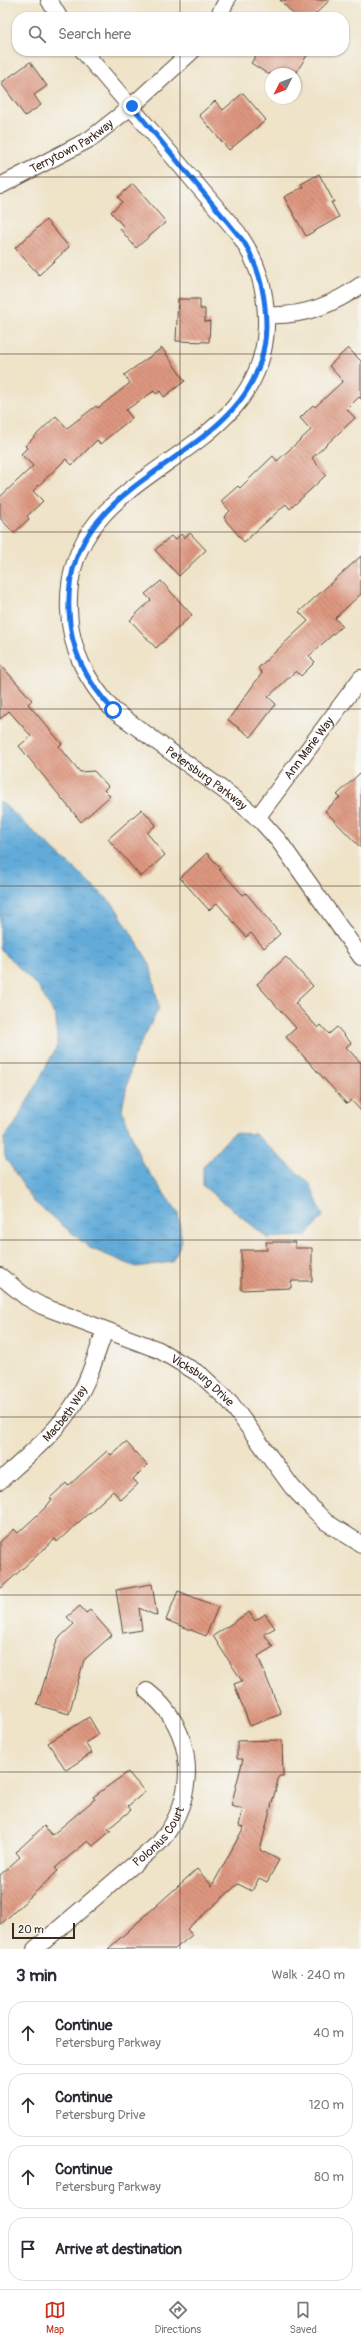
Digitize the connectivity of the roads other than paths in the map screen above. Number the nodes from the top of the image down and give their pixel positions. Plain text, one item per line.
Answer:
1 (49, 0) edge
2 (227, 0) edge
3 (57, 12) edge
4 (221, 12) edge
5 (87, 56) edge
6 (187, 56) edge
7 (132, 106) junction
8 (0, 186) edge
9 (361, 285) edge
10 (267, 315) junction
11 (361, 678) edge
12 (257, 818) junction
13 (361, 957) edge
14 (0, 1276) edge
15 (105, 1330) junction
16 (0, 1481) edge
17 (361, 1544) edge
18 (147, 1691) dead end
19 (35, 1949) edge

1 - 3 street
2 - 4 street
5 - 7 street
6 - 7 street, Terrytown Parkway
7 - 8 street, Terrytown Parkway
7 - 10 street
9 - 10 street
10 - 12 street, Petersburg Parkway
11 - 12 street, Ann Marie Way
12 - 13 street, Petersburg Parkway
14 - 15 street, Vicksburg Drive
15 - 16 street, Macbeth Way
15 - 17 street, Vicksburg Drive
18 - 19 street, Polonius Court

